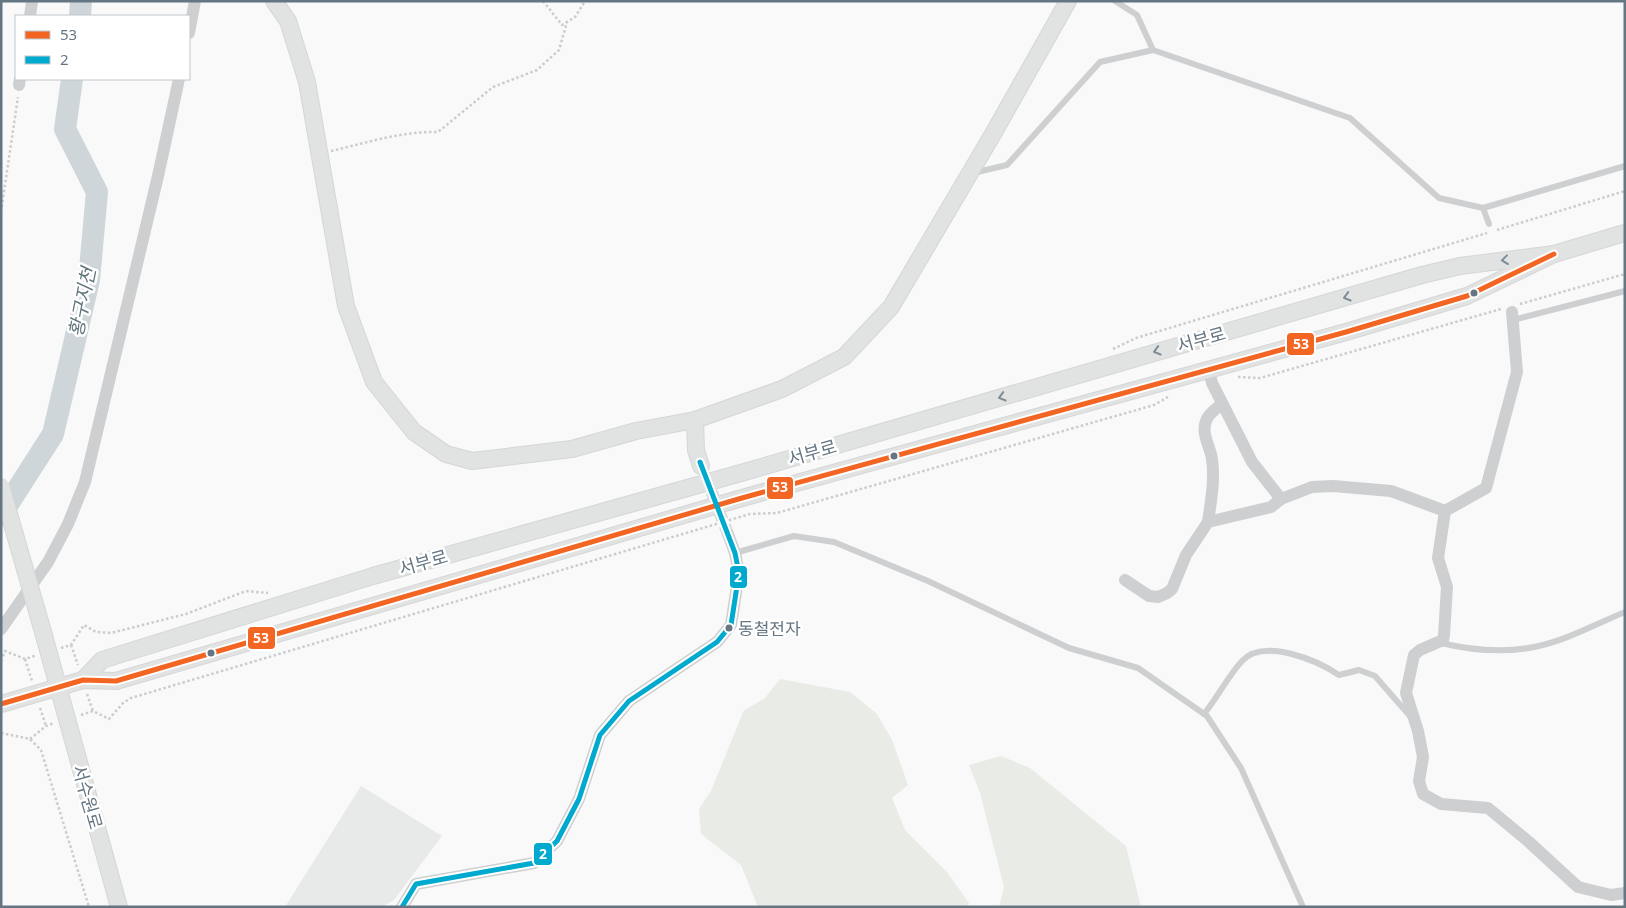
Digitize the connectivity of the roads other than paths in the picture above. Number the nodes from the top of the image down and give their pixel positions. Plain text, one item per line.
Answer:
1 (32, 1) edge
2 (196, 1) edge
3 (274, 1) edge
4 (1068, 1) edge
5 (1115, 1) edge
6 (30, 15) edge
7 (190, 28) edge
8 (1153, 50) junction
9 (179, 80) edge
10 (1625, 166) edge
11 (968, 174) junction
12 (1483, 208) junction
13 (1489, 224) dead end
14 (1625, 233) edge
15 (1554, 254) junction
16 (1625, 291) edge
17 (1513, 311) joint
18 (1209, 370) junction
19 (1222, 404) junction
20 (695, 420) junction
21 (701, 466) tunnel mouth
22 (1, 486) edge
23 (1281, 499) junction
24 (1445, 511) junction
25 (1208, 522) junction
26 (728, 534) tunnel mouth
27 (735, 553) junction
28 (1125, 580) dead end
29 (1625, 612) edge
30 (1, 630) edge
31 (1440, 642) junction
32 (83, 680) junction
33 (58, 688) junction
34 (1, 704) edge
35 (1204, 714) junction
36 (1412, 720) junction
37 (1625, 893) edge
38 (119, 907) edge
39 (402, 907) edge
40 (1303, 907) edge

1 - 6 street
2 - 7 street
3 - 20 main road
4 - 11 main road
5 - 8 lane
8 - 11 lane
8 - 12 lane
9 - 30 street
10 - 12 lane
11 - 20 main road
12 - 13 lane
14 - 15 main road, 서부로
15 - 18 main road, 서부로
15 -> 32 main road, 서부로
16 - 17 lane
17 - 24 street
18 - 19 street
18 - 32 main road, 서부로
19 - 23 street
19 - 25 street
20 - 21 main road
22 - 33 main road, 서수원로, bridge
23 - 24 street
23 - 25 street
24 - 31 street
25 - 28 street
26 - 27 street
27 - 35 lane
27 - 39 street
29 - 31 lane
31 - 36 street
32 - 33 main road, 서부로
33 - 34 main road, 서부로
33 - 38 main road, 서수원로
35 - 36 lane
35 - 40 lane
36 - 37 street

